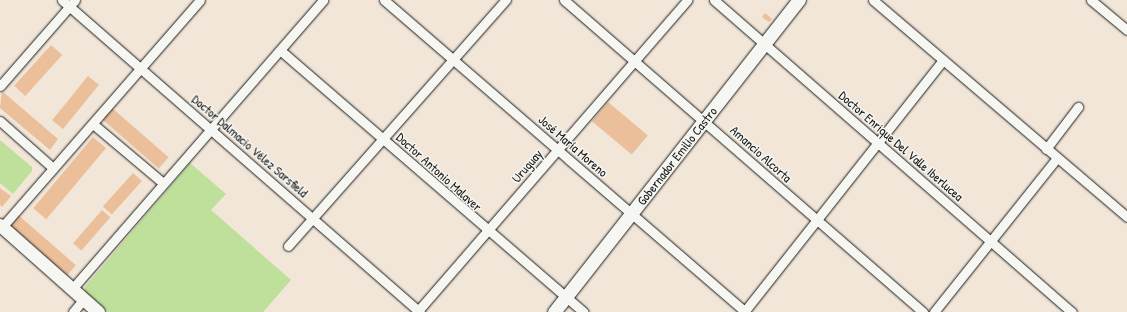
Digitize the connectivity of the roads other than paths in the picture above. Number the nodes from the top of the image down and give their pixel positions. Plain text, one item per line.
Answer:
1 (62, 0) edge
2 (200, 0) edge
3 (323, 0) edge
4 (384, 0) edge
5 (506, 0) edge
6 (564, 0) edge
7 (687, 0) edge
8 (714, 0) edge
9 (799, 0) edge
10 (873, 0) edge
11 (1092, 0) edge
12 (72, 3) edge
13 (1127, 30) edge
14 (764, 43) junction
15 (280, 50) junction
16 (454, 60) junction
17 (942, 60) junction
18 (634, 62) junction
19 (142, 68) junction
20 (0, 86) edge
21 (1078, 108) dead end
22 (0, 121) edge
23 (704, 121) junction
24 (93, 124) junction
25 (210, 128) junction
26 (383, 140) junction
27 (877, 142) junction
28 (1046, 149) junction
29 (558, 150) junction
30 (1057, 158) junction
31 (53, 168) junction
32 (163, 183) junction
33 (632, 214) junction
34 (1127, 217) edge
35 (313, 218) junction
36 (816, 220) junction
37 (1, 226) edge
38 (486, 231) junction
39 (990, 241) junction
40 (288, 246) dead end
41 (72, 288) junction
42 (566, 297) junction
43 (84, 299) junction
44 (419, 311) edge
45 (73, 312) edge
46 (98, 312) edge
47 (554, 312) edge
48 (583, 312) edge
49 (744, 312) edge
50 (923, 312) edge
51 (934, 312) edge
52 (1072, 312) edge

1 - 12 street, Doctor Dalmacio Vélez Sarsfield
2 - 19 street
3 - 15 street
4 - 16 street, José María Moreno
5 - 16 street
6 - 18 street, Amancio Alcorta
7 - 18 street, Uruguay
8 - 14 street, Doctor Enrique Del Valle Iberlucea
9 - 14 street, Gobernador Emilio Castro
10 - 17 street
11 - 13 street
12 - 19 street, Doctor Dalmacio Vélez Sarsfield
12 - 20 street
14 - 23 street, Gobernador Emilio Castro
14 - 27 street, Doctor Enrique Del Valle Iberlucea
15 - 25 street
15 - 26 street, Doctor Antonio Malaver
16 - 26 street
16 - 29 street, José María Moreno
17 - 27 street
17 - 28 street
18 - 23 street, Amancio Alcorta
18 - 29 street, Uruguay
19 - 24 street
19 - 25 street, Doctor Dalmacio Vélez Sarsfield
21 - 28 street
22 - 31 street
23 - 33 street, Gobernador Emilio Castro
23 - 36 street, Amancio Alcorta
24 - 31 street
24 - 32 street
25 - 32 street
25 - 35 street, Doctor Dalmacio Vélez Sarsfield
26 - 35 street
26 - 38 street, Doctor Antonio Malaver
27 - 36 street
27 - 39 street, Doctor Enrique Del Valle Iberlucea
28 - 30 street
29 - 33 street, José María Moreno
29 - 38 street, Uruguay
30 - 34 street
30 - 39 street
31 - 37 street
32 - 41 street
33 - 42 street, Gobernador Emilio Castro
33 - 49 street, José María Moreno
35 - 40 street
35 - 44 street, Doctor Dalmacio Vélez Sarsfield
36 - 49 street
36 - 50 street, Amancio Alcorta
37 - 41 street
38 - 42 street, Doctor Antonio Malaver
38 - 44 street, Uruguay
39 - 51 street
39 - 52 street, Doctor Enrique Del Valle Iberlucea
41 - 43 street
42 - 47 street, Gobernador Emilio Castro
42 - 48 street, Doctor Antonio Malaver
43 - 45 street
43 - 46 street

